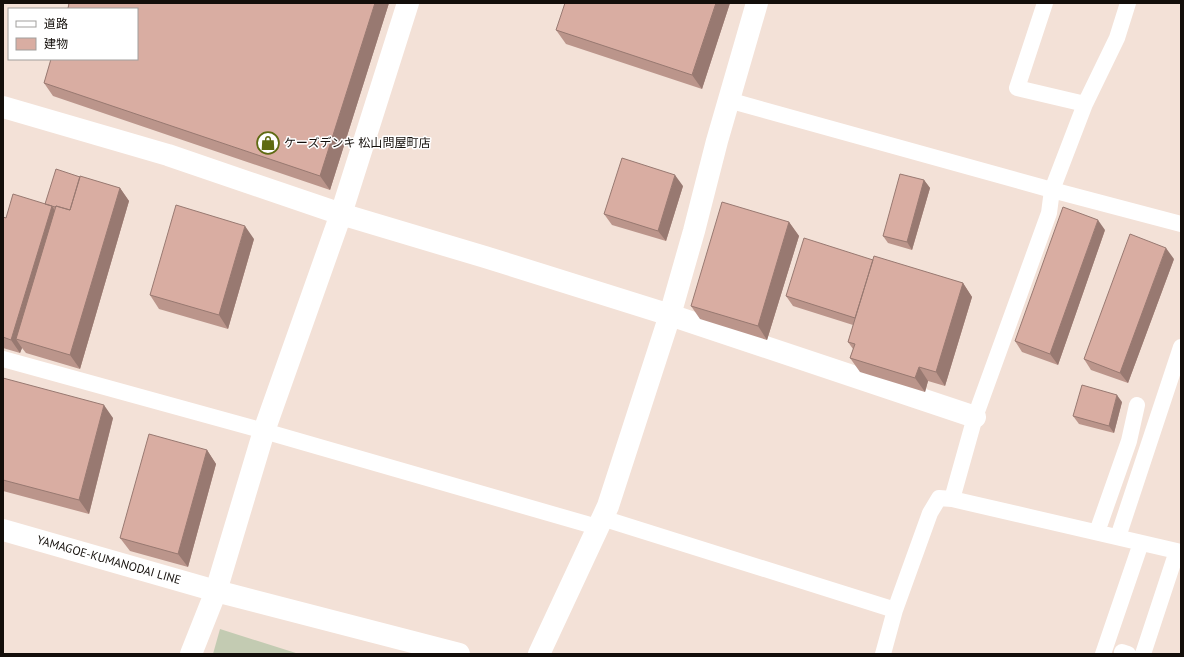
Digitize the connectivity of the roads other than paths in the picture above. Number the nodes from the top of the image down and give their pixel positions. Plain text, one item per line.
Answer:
1 (408, 3) edge
2 (757, 3) edge
3 (1045, 3) edge
4 (1128, 3) edge
5 (728, 100) junction
6 (1085, 104) junction
7 (3, 107) edge
8 (1052, 190) junction
9 (340, 214) junction
10 (1181, 224) edge
11 (670, 315) junction
12 (1181, 348) edge
13 (3, 359) edge
14 (1136, 405) dead end
15 (975, 417) junction
16 (264, 431) junction
17 (952, 499) junction
18 (600, 523) junction
19 (3, 530) edge
20 (1098, 532) junction
21 (1118, 537) junction
22 (1141, 543) junction
23 (1179, 552) edge
24 (216, 590) junction
25 (895, 610) junction
26 (191, 654) edge
27 (459, 654) edge
28 (539, 654) edge
29 (883, 654) edge
30 (1103, 654) edge
31 (1143, 654) edge

1 - 9 street
2 - 5 street
3 - 6 street
4 - 6 street
5 - 8 street
5 - 11 street
6 - 8 street
7 - 9 street
8 - 10 street
8 - 15 street
9 - 11 street
9 - 16 street
11 - 15 street
11 - 18 street
12 - 21 street
13 - 16 street
14 - 20 street
15 - 17 street
16 - 18 street
16 - 24 street
17 - 20 street
17 - 25 street
18 - 25 street
18 - 28 street
19 - 24 street, YAMAGOE-KUMANODAI LINE
20 - 21 street
21 - 22 street
22 - 23 street
22 - 30 street
23 - 31 street
24 - 26 street
24 - 27 street, YAMAGOE-KUMANODAI LINE
25 - 29 street

